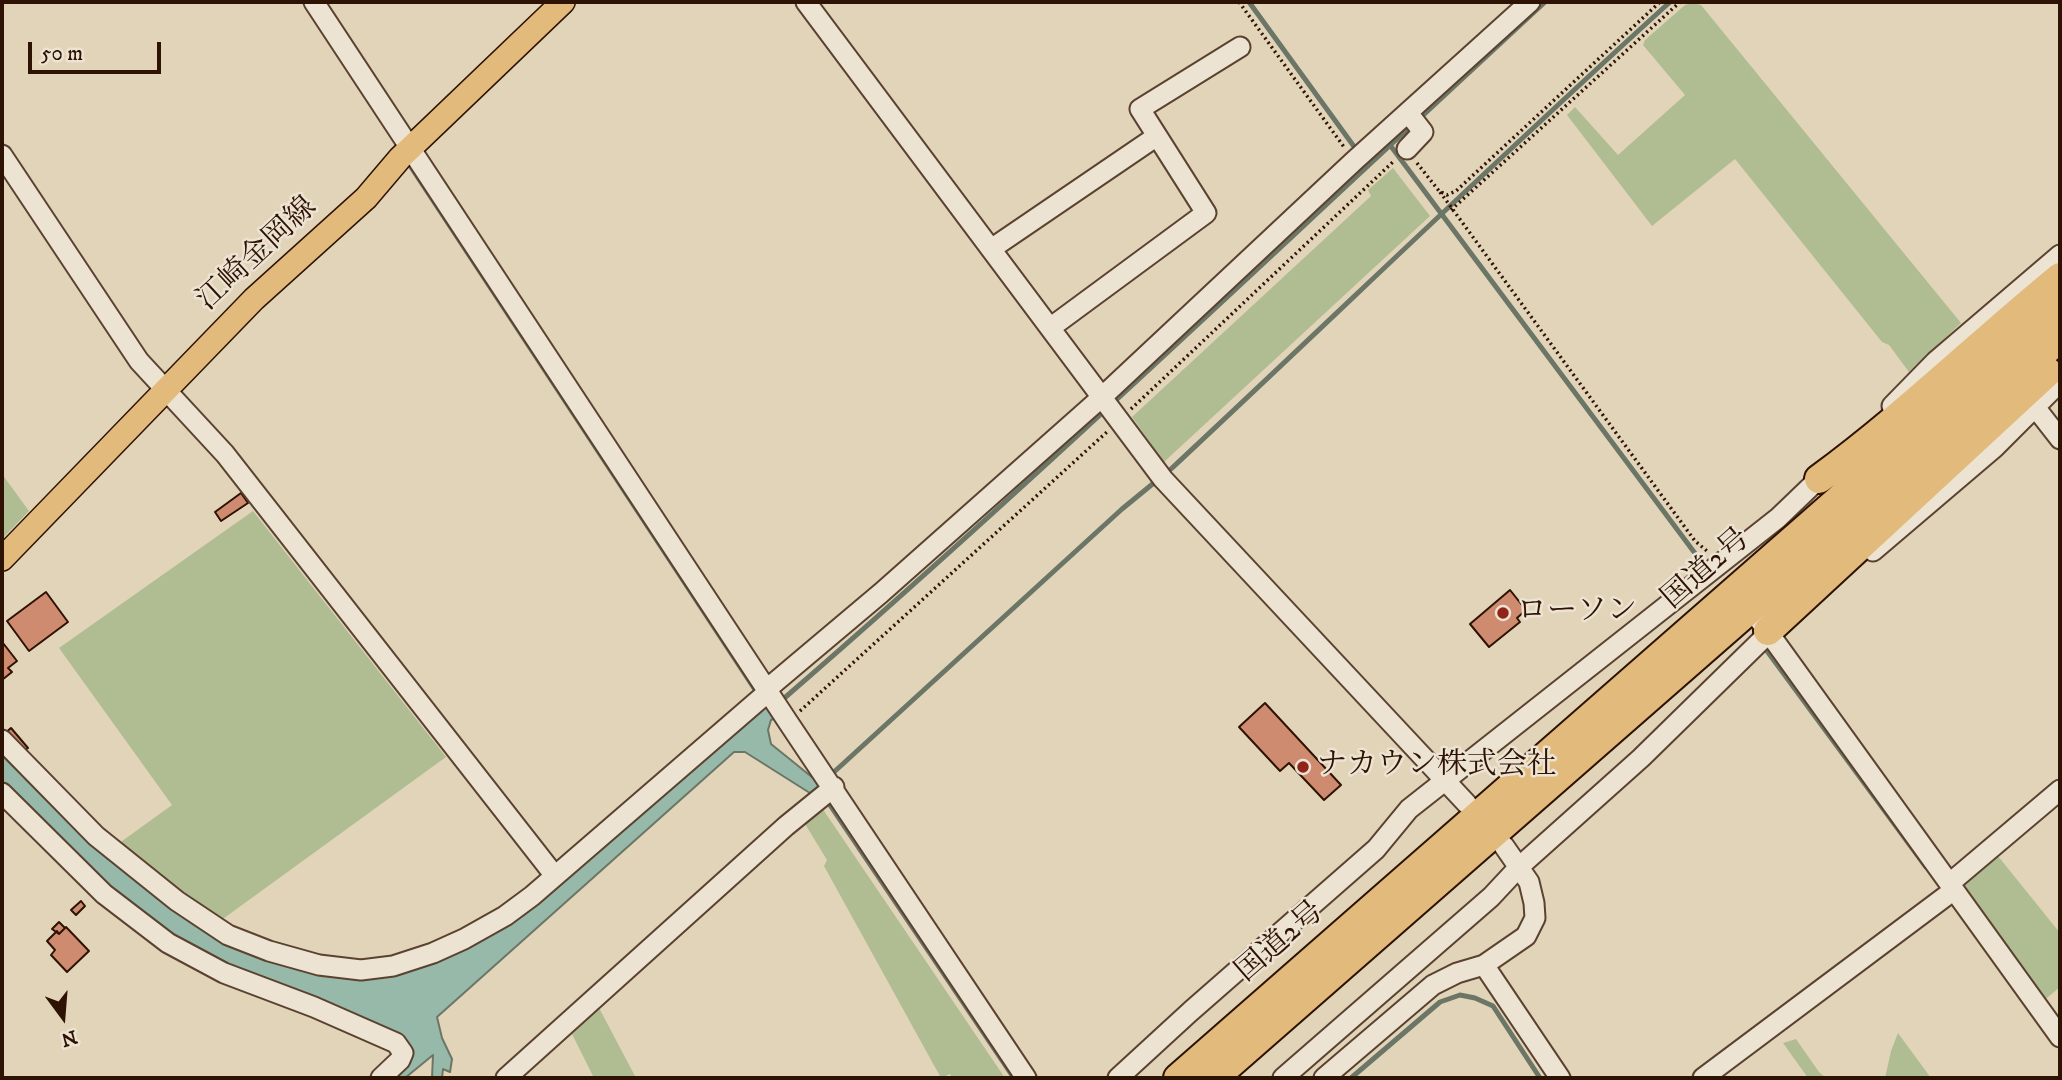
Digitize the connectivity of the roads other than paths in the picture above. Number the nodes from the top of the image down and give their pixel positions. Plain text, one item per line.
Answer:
1 (314, 2) edge
2 (563, 2) edge
3 (806, 2) edge
4 (1530, 2) edge
5 (1240, 47) dead end
6 (1414, 120) junction
7 (1157, 136) junction
8 (405, 152) junction
9 (1401, 154) road end
10 (2, 155) edge
11 (991, 249) junction
12 (2060, 255) edge
13 (2060, 276) edge
14 (2060, 306) edge
15 (1051, 328) junction
16 (2060, 338) edge
17 (2060, 360) edge
18 (2060, 382) edge
19 (166, 388) junction
20 (1103, 398) junction
21 (2035, 407) junction
22 (2060, 439) edge
23 (1819, 479) junction
24 (2, 559) edge
25 (1763, 625) junction
26 (771, 701) junction
27 (2, 740) edge
28 (1446, 780) junction
29 (2060, 790) edge
30 (2, 793) edge
31 (826, 793) junction
32 (1466, 804) dead end
33 (1504, 846) dead end
34 (1519, 867) junction
35 (555, 876) junction
36 (1950, 891) junction
37 (1484, 965) junction
38 (2060, 1037) edge
39 (381, 1078) edge
40 (506, 1078) edge
41 (1026, 1078) edge
42 (1118, 1078) edge
43 (1178, 1078) edge
44 (1214, 1078) edge
45 (1283, 1078) edge
46 (1324, 1078) edge
47 (1560, 1078) edge
48 (1703, 1078) edge

1 - 8 street
2 - 8 main road, 江崎金岡線
3 - 11 street
4 - 6 street
5 - 7 street
6 - 9 street
6 - 20 street
7 - 11 street
7 - 15 street
8 - 19 main road, 江崎金岡線
8 - 26 street
10 - 19 street
11 - 15 street
12 - 23 street
13 - 23 highway
14 - 43 highway, 国道2号
15 - 20 street
16 - 44 highway, 国道2号
17 - 25 highway
18 - 21 street
19 - 24 main road, 江崎金岡線
19 - 35 street
20 - 26 street
20 - 28 street
21 - 22 street
21 - 25 street
23 - 28 street
25 - 34 street
25 - 36 street
26 - 31 street
26 - 35 street
27 - 35 street
28 - 32 street
28 - 42 street
29 - 36 street
30 - 39 street
31 - 40 street
31 - 41 street
33 - 34 street
34 - 37 street
34 - 45 street
36 - 38 street
36 - 48 street
37 - 46 street
37 - 47 street

